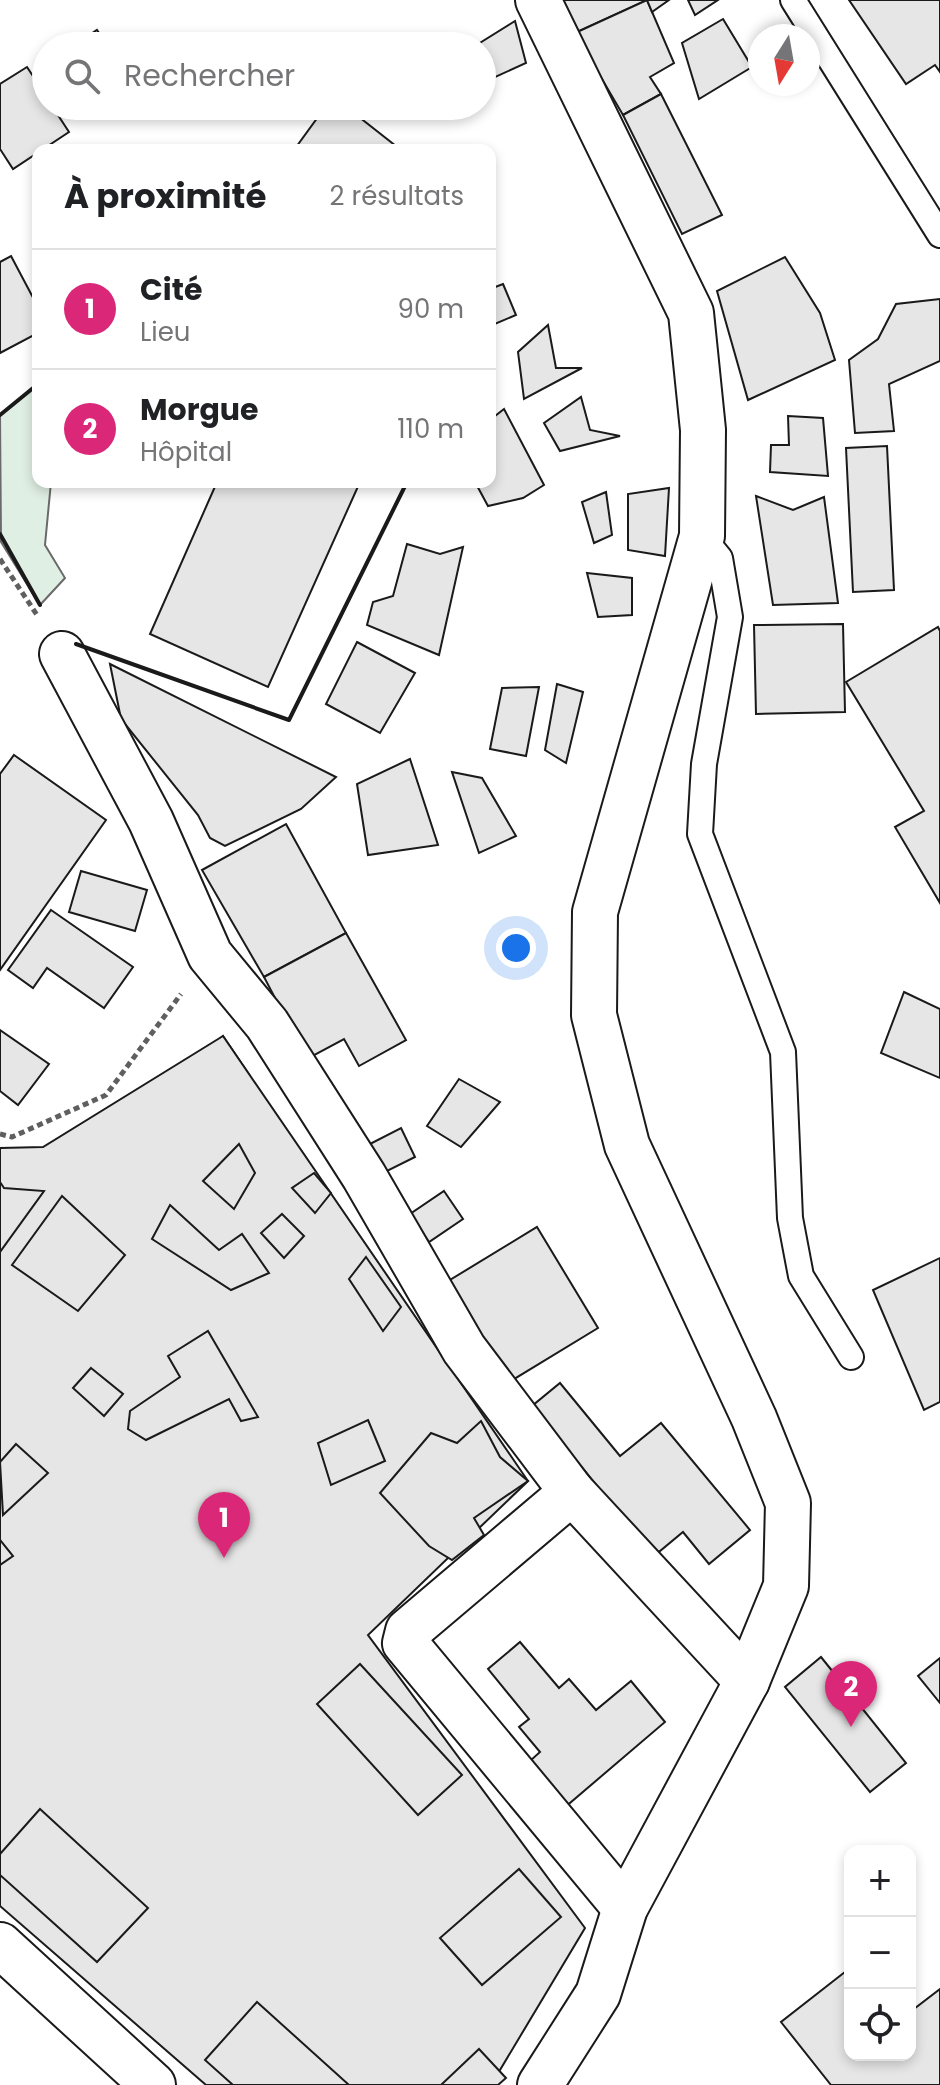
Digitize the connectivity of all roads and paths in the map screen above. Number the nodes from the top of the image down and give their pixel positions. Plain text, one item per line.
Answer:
1 (538, 0) edge
2 (793, 0) edge
3 (940, 235) edge
4 (702, 536) junction
5 (0, 559) edge
6 (62, 654) joint
7 (210, 955) junction
8 (0, 1134) edge
9 (851, 1357) dead end
10 (572, 1492) junction
11 (747, 1681) junction
12 (625, 1908) junction
13 (0, 1945) edge
14 (153, 2085) edge
15 (540, 2085) edge

1 - 4 street
2 - 3 lane
4 - 9 lane
4 - 11 street
5 - 6 path
6 - 7 street
7 - 8 path
7 - 10 street
10 - 11 street
10 - 12 street
11 - 12 street
12 - 15 street
13 - 14 street

